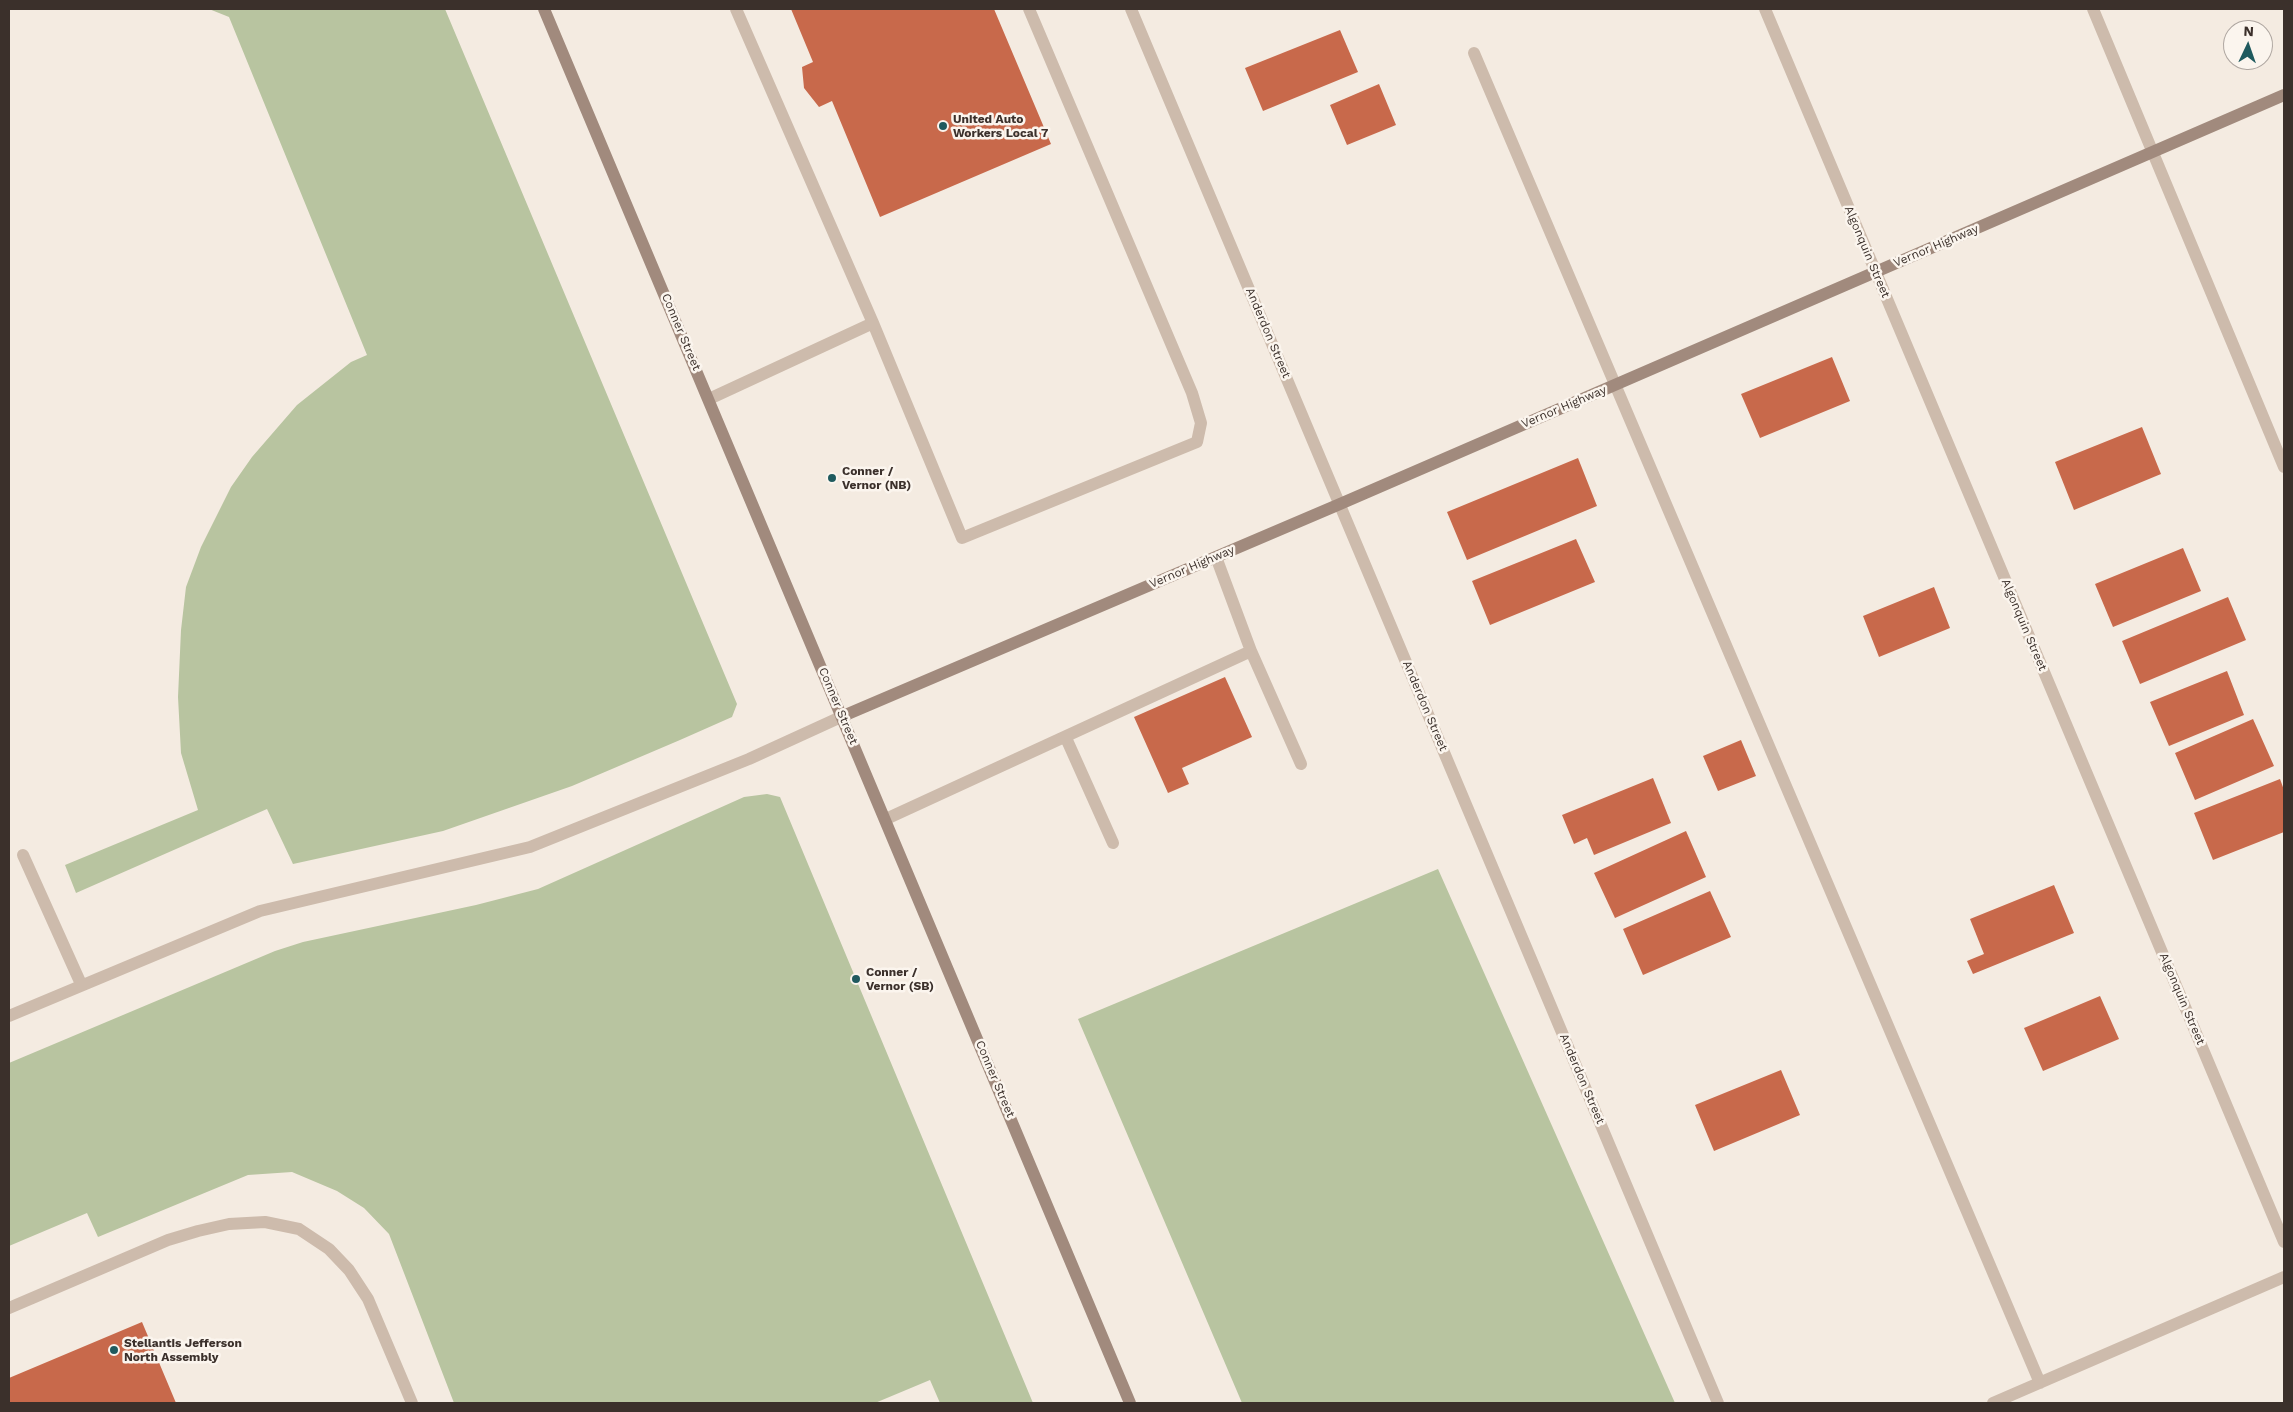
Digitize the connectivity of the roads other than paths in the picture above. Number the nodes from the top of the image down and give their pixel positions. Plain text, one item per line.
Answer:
1 (544, 9) edge
2 (736, 9) edge
3 (1030, 9) edge
4 (1131, 9) edge
5 (1765, 9) edge
6 (2093, 9) edge
7 (1474, 53) dead end
8 (2284, 95) edge
9 (2154, 152) junction
10 (1875, 272) junction
11 (873, 323) junction
12 (1614, 385) junction
13 (709, 399) junction
14 (2284, 466) edge
15 (1340, 504) junction
16 (1216, 557) junction
17 (1251, 651) junction
18 (843, 716) junction
19 (1066, 738) junction
20 (1301, 764) dead end
21 (886, 819) junction
22 (1113, 843) dead end
23 (22, 855) dead end
24 (81, 984) junction
25 (9, 1016) edge
26 (2284, 1242) edge
27 (2284, 1277) edge
28 (9, 1308) edge
29 (2040, 1383) junction
30 (412, 1403) edge
31 (1130, 1403) edge
32 (1718, 1403) edge
33 (1993, 1403) edge

1 - 13 street, Conner Street
2 - 11 street
3 - 11 street
4 - 15 street, Anderdon Street
5 - 10 street, Algonquin Street
6 - 9 street
7 - 12 street
8 - 9 street, Vernor Highway
9 - 10 street, Vernor Highway
9 - 14 street
10 - 12 street, Vernor Highway
10 - 26 street, Algonquin Street
11 - 13 street
12 - 15 street, Vernor Highway
12 - 29 street
13 - 18 street, Conner Street
15 - 16 street, Vernor Highway
15 - 32 street, Anderdon Street
16 - 17 street
16 - 18 street, Vernor Highway
17 - 19 street
17 - 20 street
18 - 21 street, Conner Street
18 - 24 street
19 - 21 street
19 - 22 street
21 - 31 street, Conner Street
23 - 24 street
24 - 25 street
27 - 29 street
28 - 30 street
29 - 33 street

